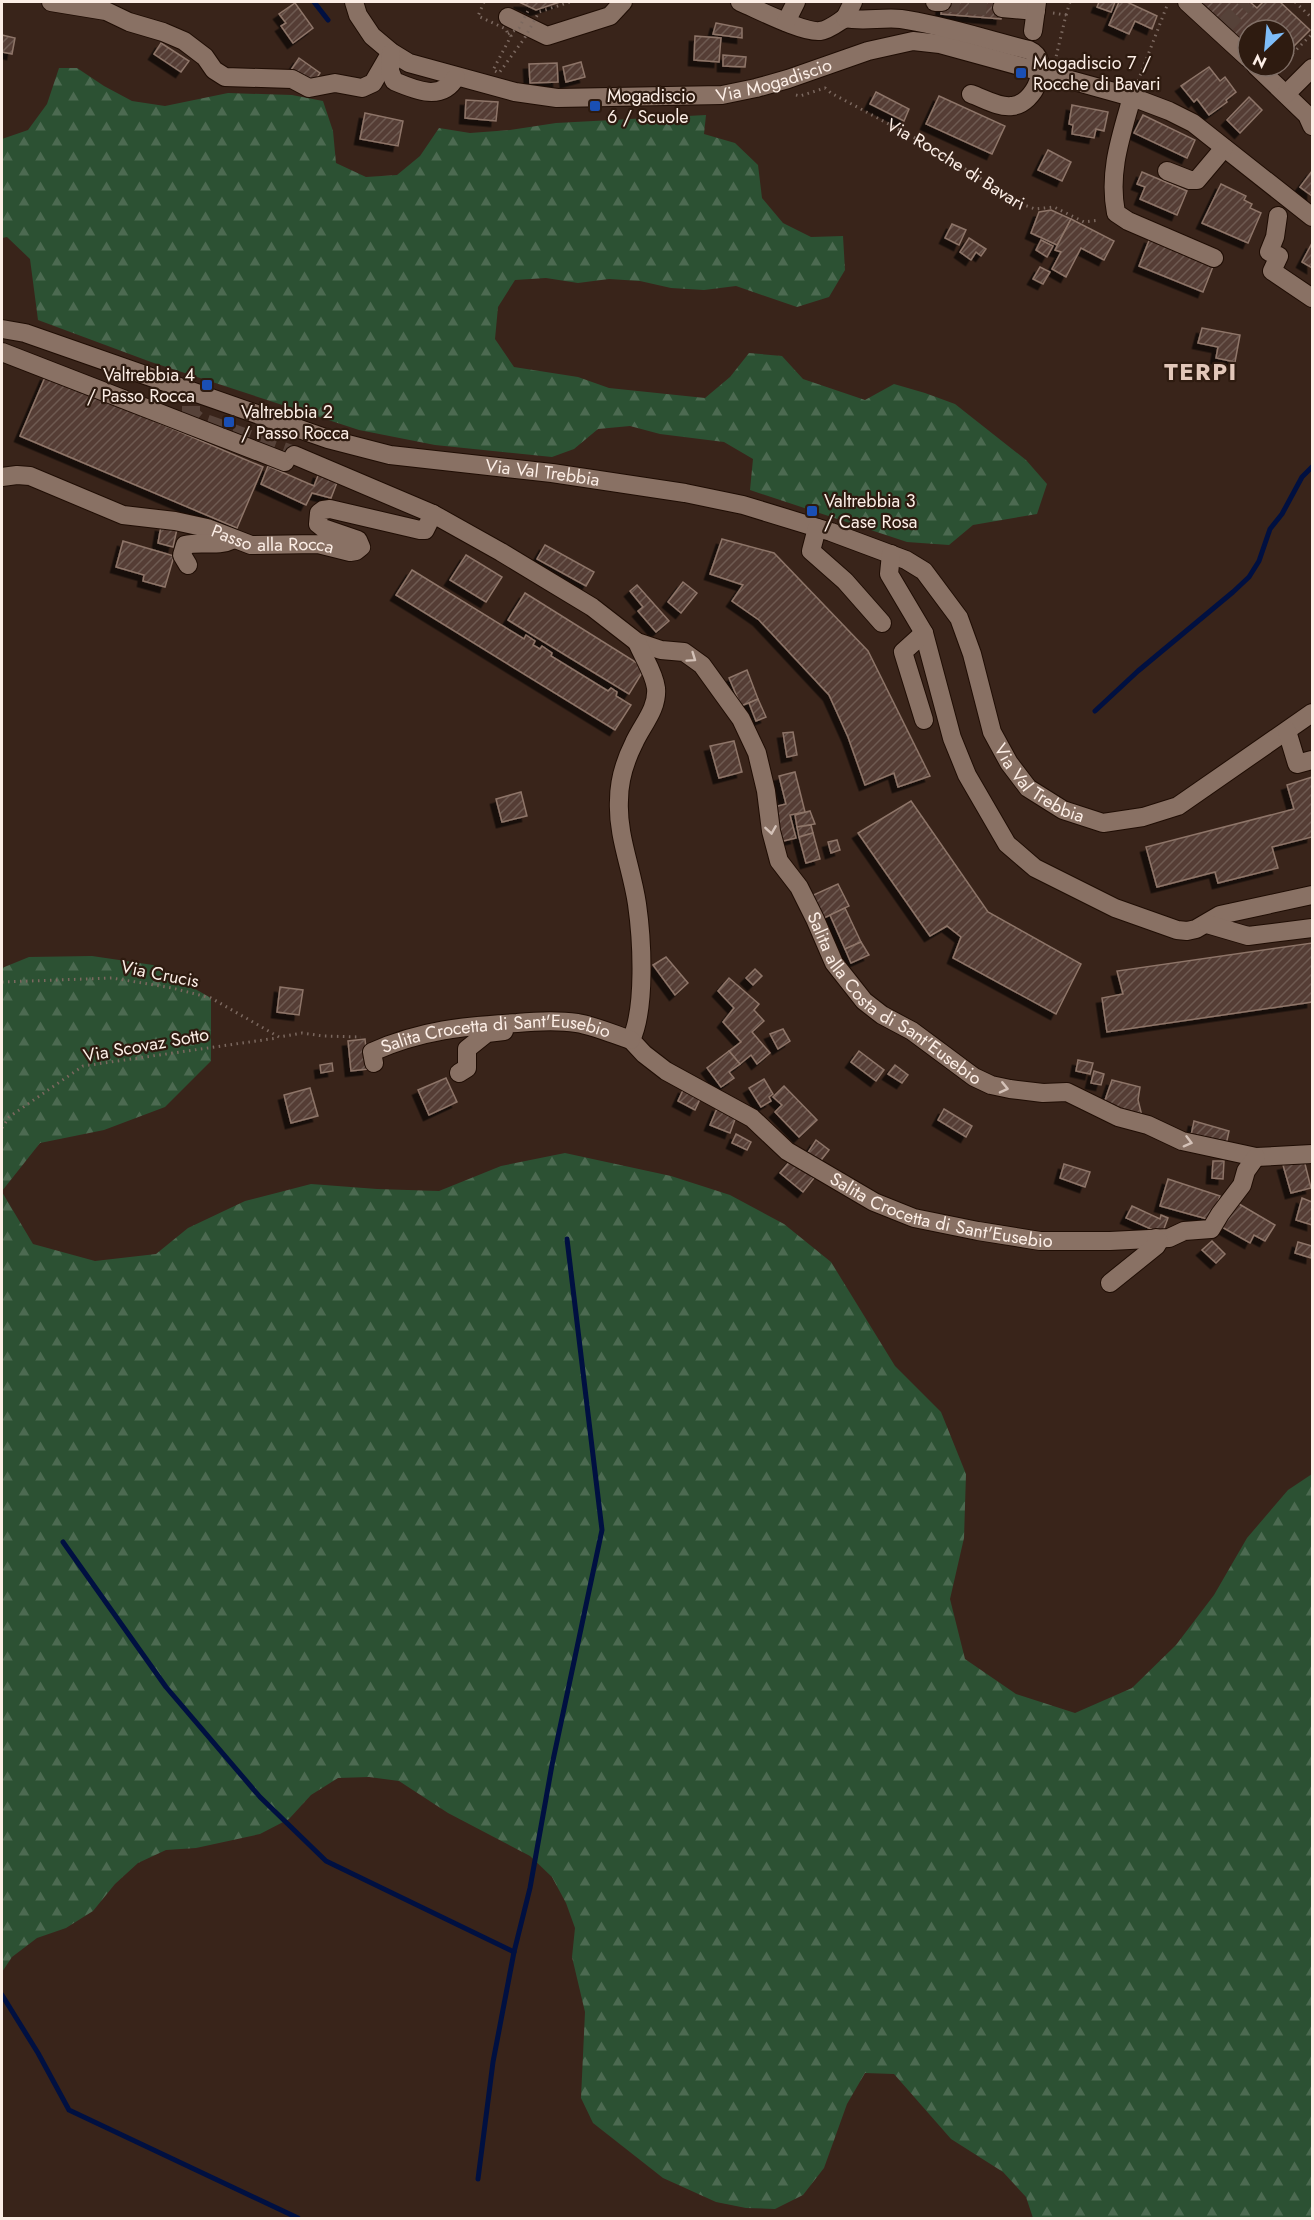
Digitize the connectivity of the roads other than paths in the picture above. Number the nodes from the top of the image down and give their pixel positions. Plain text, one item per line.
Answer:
1 (51, 2) edge
2 (354, 2) edge
3 (623, 2) edge
4 (740, 2) edge
5 (796, 2) edge
6 (853, 2) edge
7 (935, 2) edge
8 (942, 2) edge
9 (1187, 2) edge
10 (1037, 6) edge
11 (1002, 8) dead end
12 (844, 18) junction
13 (786, 22) junction
14 (508, 26) road end
15 (1034, 31) dead end
16 (1236, 45) edge
17 (391, 52) junction
18 (1312, 68) edge
19 (1040, 72) junction
20 (1269, 78) edge
21 (971, 94) dead end
22 (1286, 94) junction
23 (1132, 97) junction
24 (1312, 126) edge
25 (1224, 148) junction
26 (1167, 171) dead end
27 (1278, 216) dead end
28 (1312, 218) edge
29 (1214, 258) dead end
30 (1312, 298) edge
31 (2, 329) edge
32 (2, 352) edge
33 (2, 477) edge
34 (433, 514) junction
35 (817, 528) junction
36 (234, 540) junction
37 (891, 554) junction
38 (188, 566) dead end
39 (882, 623) dead end
40 (924, 633) junction
41 (637, 642) junction
42 (1312, 714) edge
43 (924, 720) dead end
44 (1287, 731) junction
45 (1312, 760) edge
46 (1312, 895) edge
47 (1207, 924) junction
48 (1312, 928) edge
49 (516, 1023) junction
50 (631, 1040) junction
51 (374, 1063) dead end
52 (459, 1073) dead end
53 (1312, 1154) edge
54 (1256, 1157) junction
55 (1156, 1238) junction
56 (1110, 1283) dead end

1 - 17 street
2 - 17 street
3 - 14 street
4 - 13 street
5 - 13 street
6 - 12 street
7 - 8 street
9 - 16 street
10 - 11 street
10 - 15 street
12 - 13 street
12 - 19 street
17 - 19 street, Via Mogadiscio
18 - 22 street
19 - 21 street
19 - 23 street, Via Mogadiscio
20 - 22 street
22 - 24 street
23 - 25 street, Via Mogadiscio
23 - 29 street
25 - 26 street
25 - 28 street, Via Mogadiscio
27 - 30 street
31 - 35 street, Via Val Trebbia
32 - 34 street
33 - 36 street, Passo alla Rocca
34 - 36 street, Passo alla Rocca
34 - 41 street
35 - 37 street, Via Val Trebbia
35 - 39 street
36 - 38 street
37 - 40 street
37 - 44 street, Via Val Trebbia
40 - 43 street
40 - 47 street
41 - 50 street, Salita Crocetta di Sant'Eusebio
41 -> 54 street, Salita alla Costa di Sant'Eusebio
42 - 44 street, Via Val Trebbia
44 - 45 street
46 - 47 street
47 - 48 street
49 - 50 street, Salita Crocetta di Sant'Eusebio
49 - 51 street, Salita Crocetta di Sant'Eusebio
49 - 52 street
50 - 55 street, Salita Crocetta di Sant'Eusebio
53 - 54 street, Salita alla Costa di Sant'Eusebio
54 - 55 street, Salita Crocetta di Sant'Eusebio
55 - 56 street

